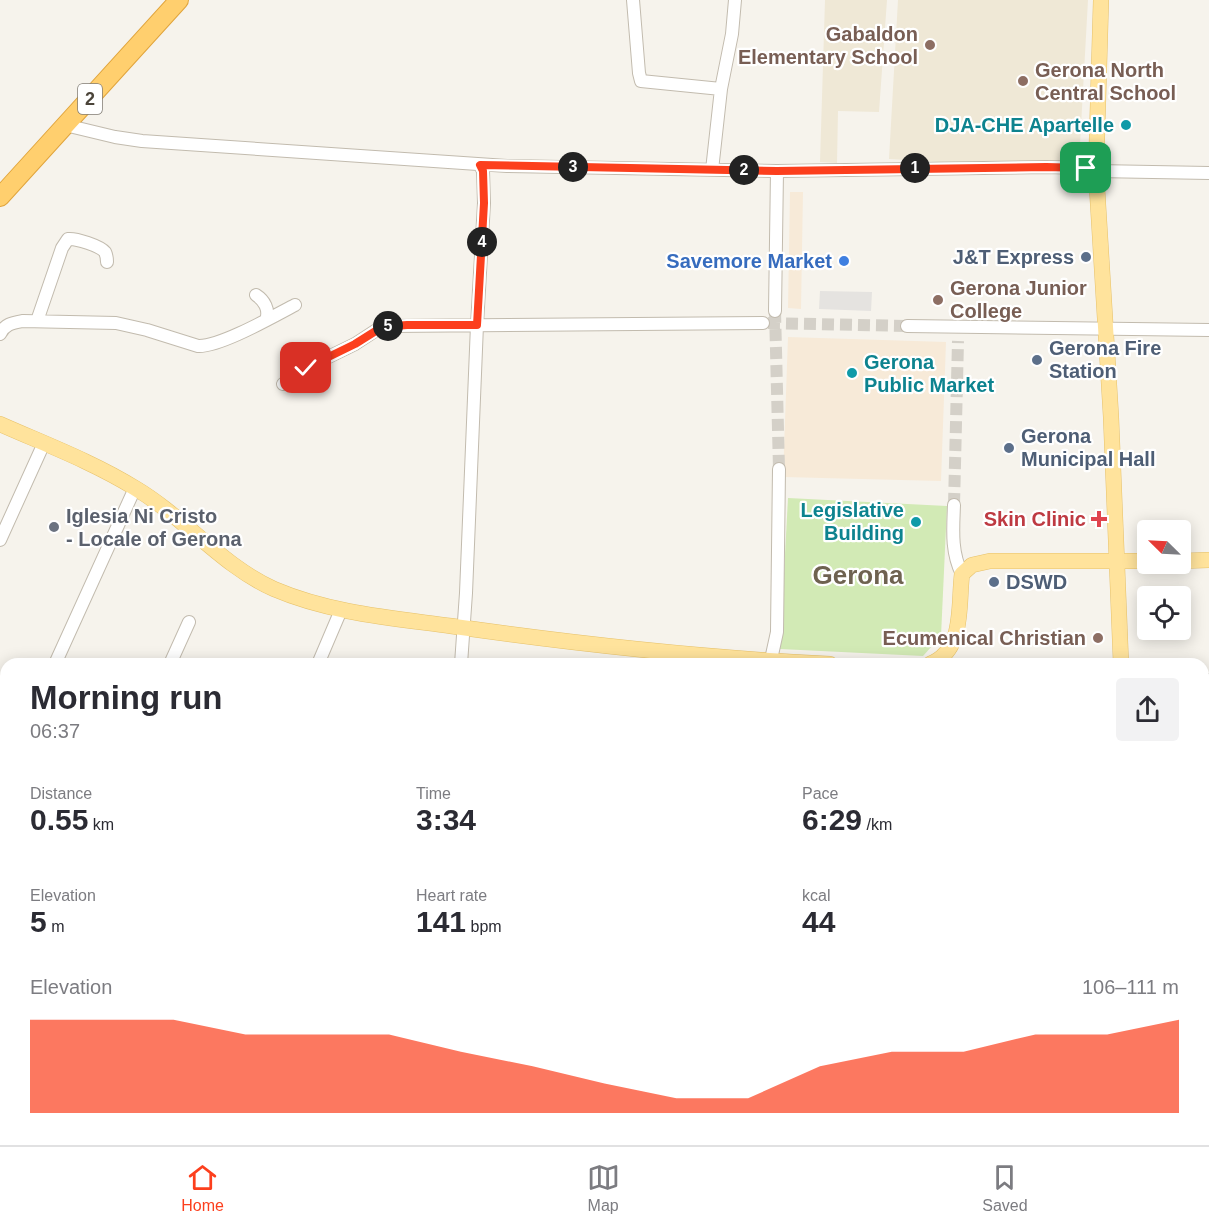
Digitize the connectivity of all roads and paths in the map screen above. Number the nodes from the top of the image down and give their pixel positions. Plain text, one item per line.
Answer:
1 (179, 0) edge
2 (633, 0) edge
3 (735, 0) edge
4 (1101, 0) edge
5 (722, 89) junction
6 (65, 125) junction
7 (480, 165) junction
8 (712, 170) junction
9 (777, 171) junction
10 (1096, 171) junction
11 (1209, 173) edge
12 (0, 197) edge
13 (107, 262) dead end
14 (256, 295) dead end
15 (295, 305) dead end
16 (775, 311) tunnel mouth
17 (266, 320) junction
18 (38, 321) junction
19 (763, 323) tunnel mouth
20 (477, 325) junction
21 (907, 326) tunnel mouth
22 (958, 327) junction
23 (1106, 329) junction
24 (1209, 330) edge
25 (0, 334) edge
26 (958, 341) tunnel mouth
27 (283, 384) dead end
28 (0, 424) edge
29 (44, 443) junction
30 (779, 469) tunnel mouth
31 (135, 488) junction
32 (954, 505) tunnel mouth
33 (3, 525) edge
34 (0, 540) edge
35 (1209, 560) edge
36 (1137, 561) edge
37 (1191, 561) edge
38 (1116, 562) junction
39 (962, 574) junction
40 (340, 610) junction
41 (189, 622) dead end
42 (463, 628) junction
43 (58, 658) edge
44 (173, 658) edge
45 (320, 658) edge
46 (461, 658) edge
47 (679, 658) edge
48 (772, 658) edge
49 (949, 658) edge
50 (1121, 658) edge

1 - 6 highway, 2
2 - 5 street
3 - 5 street
4 - 10 main road
5 - 8 street
6 - 7 street
6 - 12 highway, 2
7 - 8 street
7 - 20 street
8 - 9 street
9 - 10 street
9 - 16 street
10 - 11 street
10 - 23 main road
13 - 18 street
14 - 17 street
15 - 17 street
17 - 18 street
18 - 25 street
19 - 20 street
20 - 27 street
20 - 42 street
21 - 22 street
22 - 23 street
22 - 26 street
23 - 24 street
23 - 38 main road
28 - 29 main road
29 - 31 main road
29 - 33 street
30 - 48 street
31 - 40 main road
31 - 43 street
32 - 39 street
33 - 34 street
35 - 37 main road
36 - 38 main road
38 - 39 main road
38 - 50 main road
39 - 49 main road
40 - 42 main road
40 - 45 street
41 - 44 street
42 - 46 street
42 - 47 main road

